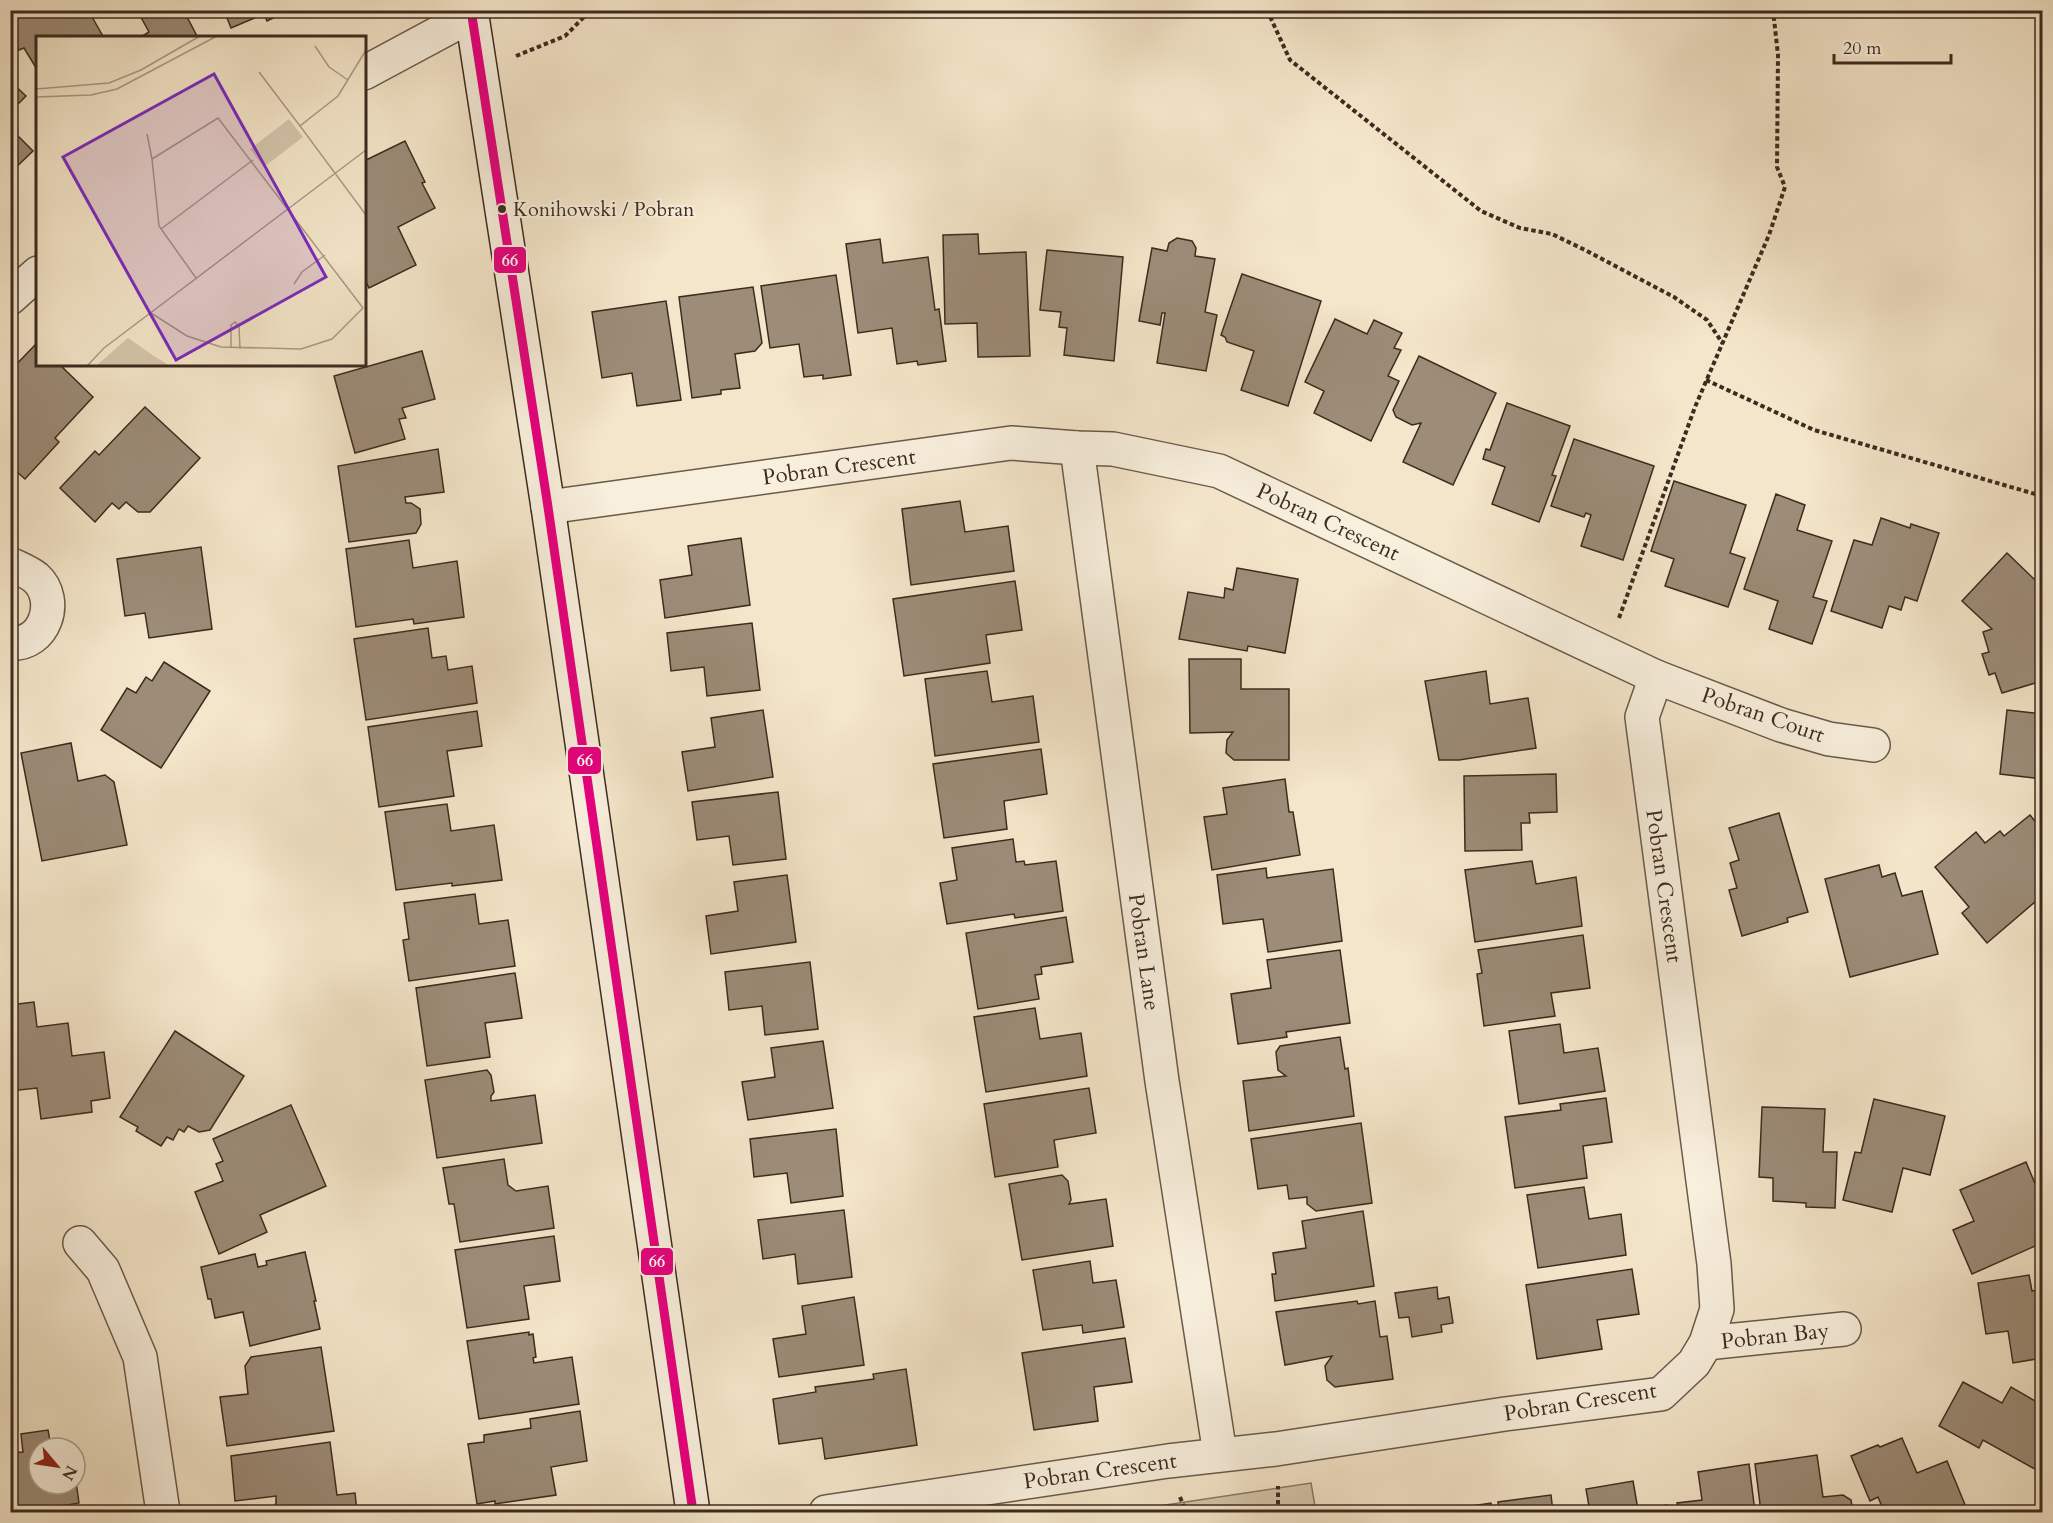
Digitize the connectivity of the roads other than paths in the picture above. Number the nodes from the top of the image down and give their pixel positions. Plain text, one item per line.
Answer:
1 (472, 13) edge
2 (366, 72) edge
3 (36, 275) edge
4 (10, 298) edge
5 (1077, 448) junction
6 (548, 507) junction
7 (10, 564) edge
8 (10, 644) edge
9 (1656, 677) junction
10 (1873, 745) dead end
11 (80, 1243) dead end
12 (1844, 1329) dead end
13 (1706, 1343) junction
14 (1220, 1454) junction
15 (163, 1512) edge
16 (693, 1512) edge
17 (826, 1512) edge

1 - 2 street
1 - 6 street
3 - 4 street
5 - 6 street, Pobran Crescent
5 - 9 street, Pobran Crescent
5 - 14 street, Pobran Lane
6 - 16 street
7 - 8 street
9 - 10 street, Pobran Court
9 - 13 street, Pobran Crescent
11 - 15 street
12 - 13 street, Pobran Bay
13 - 14 street, Pobran Crescent
14 - 17 street, Pobran Crescent

